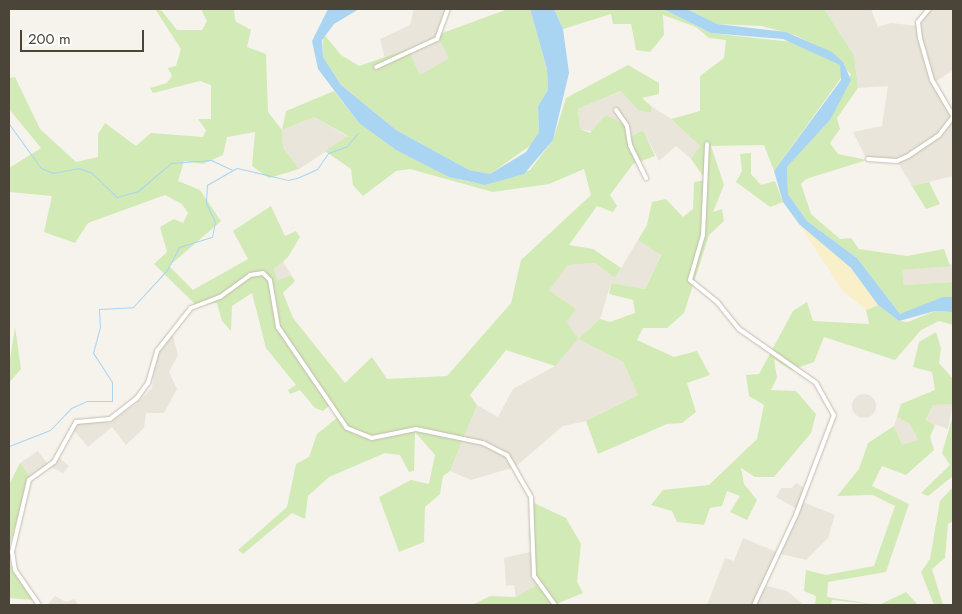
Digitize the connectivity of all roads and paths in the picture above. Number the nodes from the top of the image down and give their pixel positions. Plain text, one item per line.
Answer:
1 (448, 9) edge
2 (929, 9) edge
3 (376, 67) dead end
4 (616, 110) dead end
5 (953, 116) edge
6 (707, 144) dead end
7 (868, 159) dead end
8 (646, 178) dead end
9 (39, 605) edge
10 (555, 605) edge
11 (754, 605) edge

1 - 3 street
2 - 5 street
4 - 8 street
5 - 7 street
6 - 11 street
9 - 10 street

